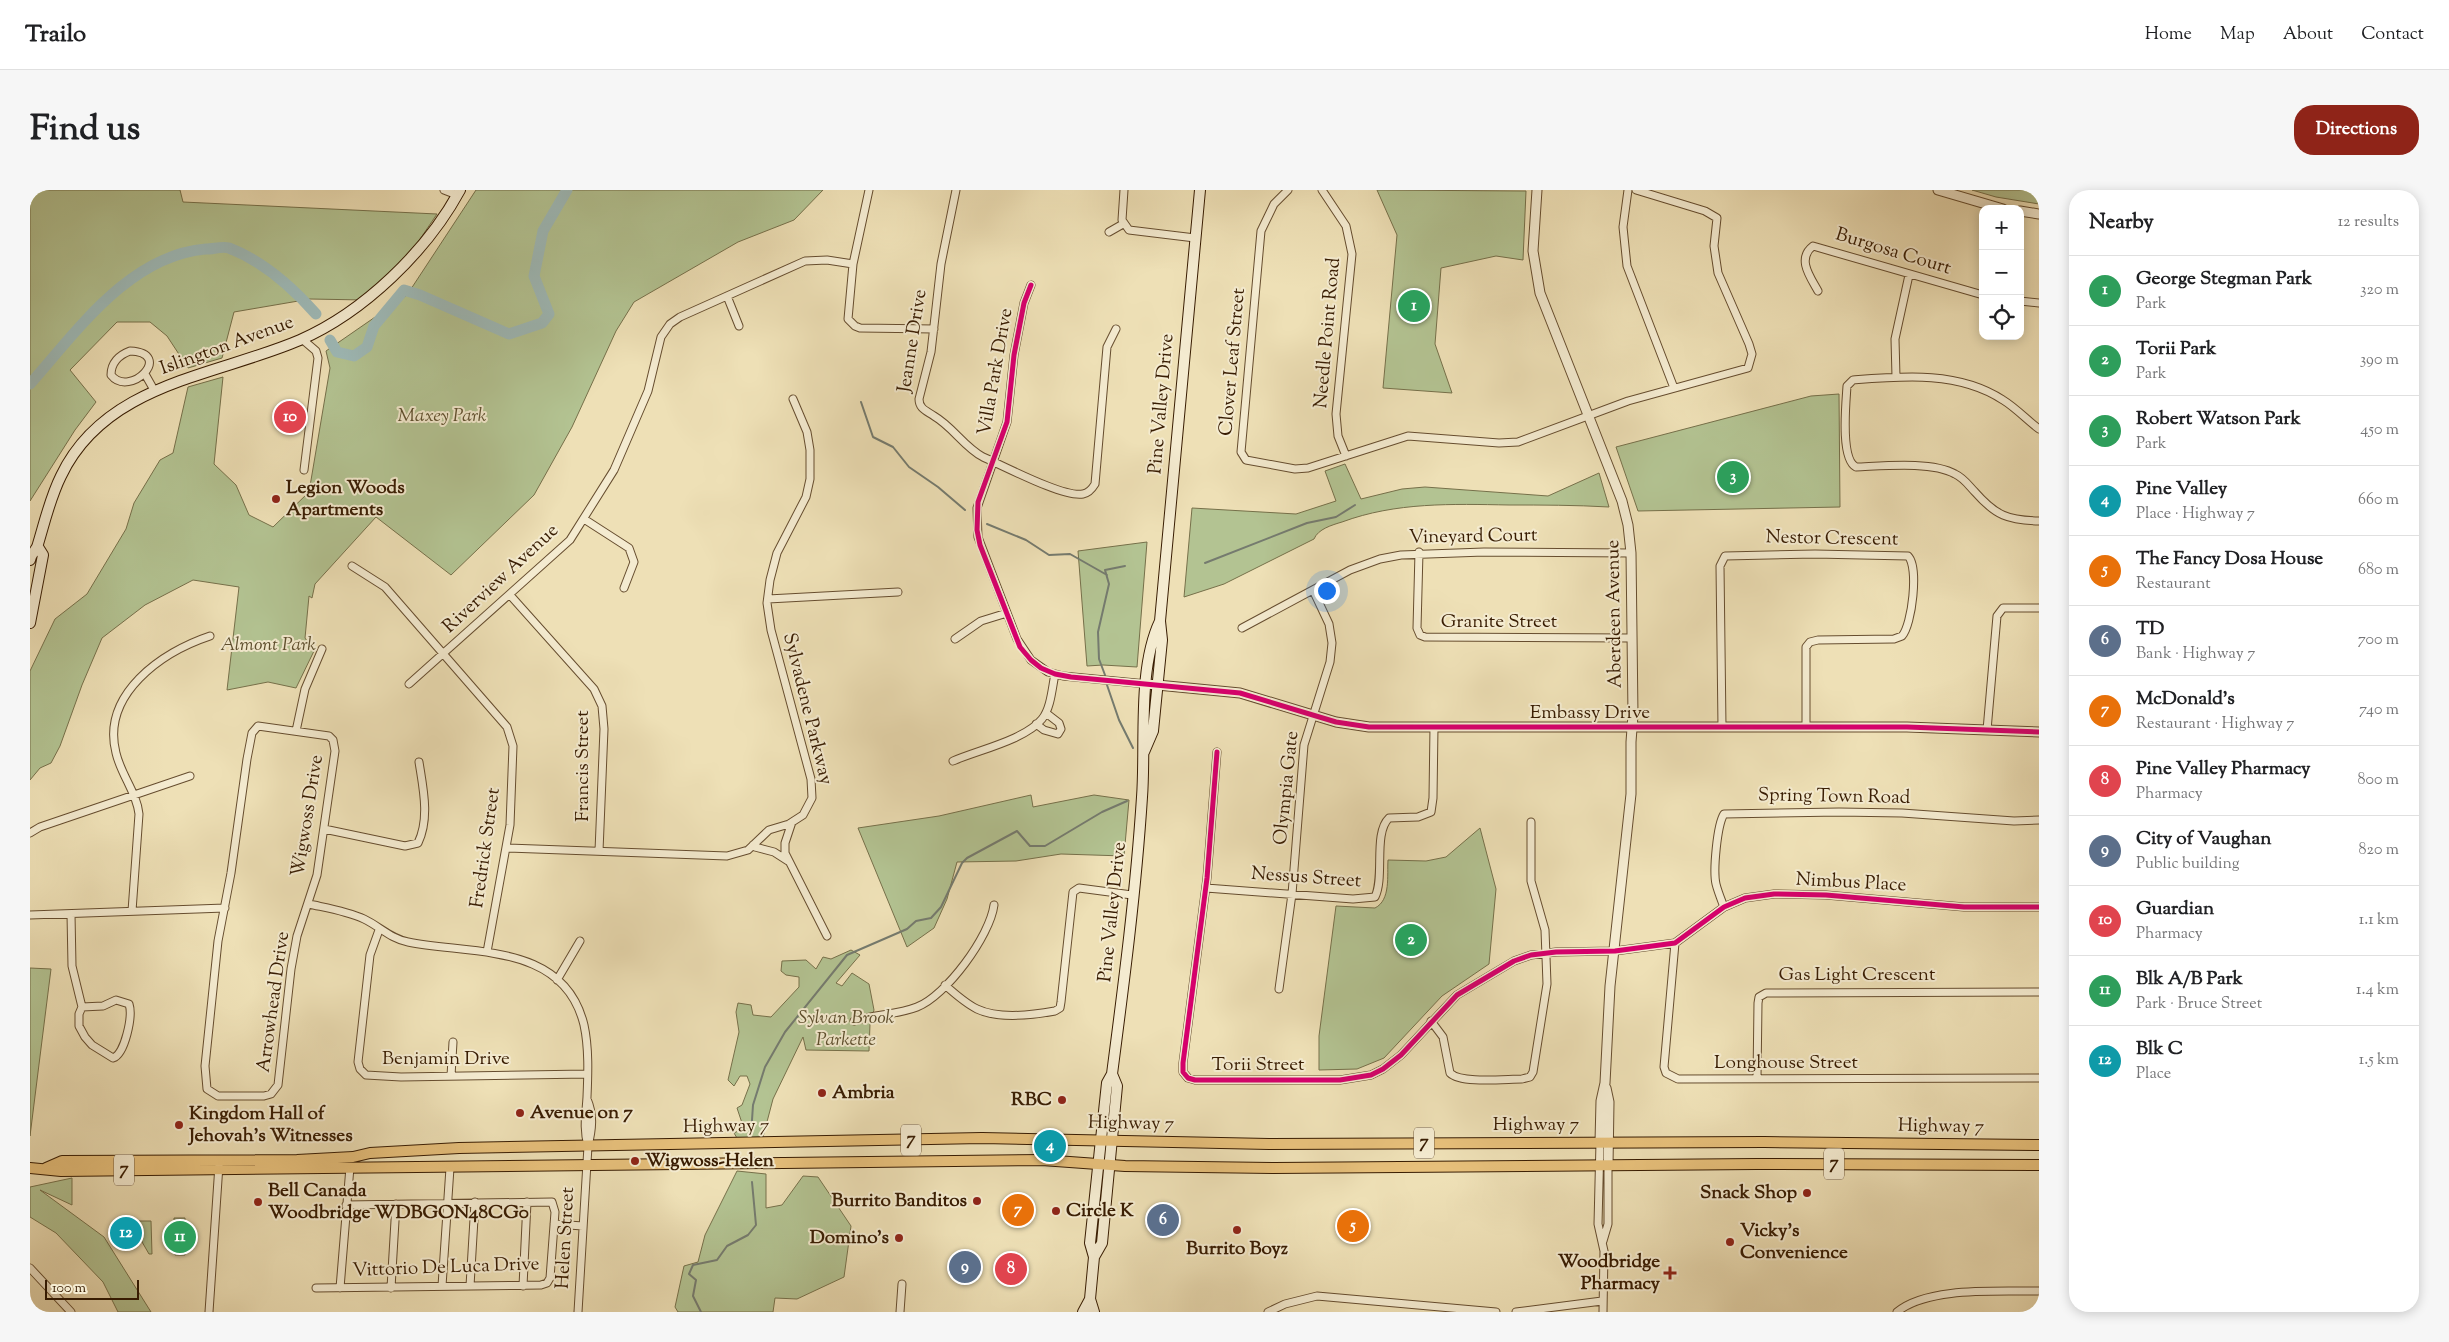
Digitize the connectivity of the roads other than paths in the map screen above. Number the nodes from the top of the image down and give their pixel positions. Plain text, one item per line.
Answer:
1 (444, 190) edge
2 (869, 190) edge
3 (956, 190) edge
4 (1124, 190) edge
5 (1200, 190) edge
6 (1288, 190) edge
7 (1322, 190) edge
8 (1538, 190) edge
9 (1628, 190) edge
10 (1636, 190) edge
11 (1938, 190) edge
12 (458, 192) edge
13 (1989, 205) edge
14 (2024, 212) edge
15 (2039, 214) edge
16 (1123, 224) junction
17 (1109, 232) dead end
18 (1195, 238) junction
19 (853, 264) junction
20 (1909, 275) junction
21 (1031, 285) dead end
22 (1818, 291) dead end
23 (1979, 294) edge
24 (727, 296) junction
25 (2024, 301) edge
26 (2039, 303) edge
27 (739, 326) dead end
28 (934, 329) junction
29 (1116, 329) dead end
30 (302, 339) junction
31 (145, 374) junction
32 (1896, 378) junction
33 (1674, 388) junction
34 (154, 390) junction
35 (794, 400) dead end
36 (1588, 415) junction
37 (2039, 429) edge
38 (1346, 456) junction
39 (993, 461) junction
40 (304, 470) dead end
41 (584, 519) junction
42 (2039, 521) edge
43 (38, 547) junction
44 (1419, 552) junction
45 (1632, 553) junction
46 (30, 560) edge
47 (352, 566) dead end
48 (34, 577) edge
49 (624, 588) dead end
50 (1314, 590) junction
51 (898, 592) dead end
52 (510, 595) junction
53 (768, 599) junction
54 (2039, 608) edge
55 (1007, 613) junction
56 (1160, 621) junction
57 (30, 623) edge
58 (1242, 628) dead end
59 (210, 636) dead end
60 (1632, 638) junction
61 (955, 639) dead end
62 (322, 648) dead end
63 (442, 654) junction
64 (1055, 674) junction
65 (408, 684) dead end
66 (1147, 684) junction
67 (1158, 685) junction
68 (1046, 713) junction
69 (1313, 715) junction
70 (1036, 724) junction
71 (1434, 727) junction
72 (1632, 727) junction
73 (1722, 727) junction
74 (1806, 727) junction
75 (296, 730) junction
76 (1987, 730) junction
77 (2039, 732) edge
78 (1217, 752) dead end
79 (1144, 753) junction
80 (953, 761) dead end
81 (419, 762) dead end
82 (190, 776) dead end
83 (134, 796) junction
84 (2039, 820) edge
85 (792, 822) junction
86 (1531, 822) dead end
87 (324, 829) junction
88 (30, 833) edge
89 (753, 844) junction
90 (506, 848) junction
91 (599, 851) junction
92 (788, 861) junction
93 (1206, 888) junction
94 (1292, 894) junction
95 (1132, 895) junction
96 (309, 904) junction
97 (994, 905) dead end
98 (1724, 907) junction
99 (2039, 907) edge
100 (225, 908) junction
101 (132, 911) junction
102 (70, 914) junction
103 (30, 915) edge
104 (379, 930) junction
105 (827, 936) dead end
106 (580, 941) dead end
107 (1675, 943) junction
108 (1615, 950) junction
109 (487, 952) junction
110 (1546, 953) junction
111 (557, 980) junction
112 (945, 985) junction
113 (1279, 988) dead end
114 (2039, 992) edge
115 (82, 1007) junction
116 (854, 1021) dead end
117 (1431, 1021) junction
118 (453, 1042) dead end
119 (587, 1074) junction
120 (1112, 1074) junction
121 (451, 1076) junction
122 (2039, 1078) edge
123 (1757, 1079) junction
124 (1100, 1140) junction
125 (1112, 1141) junction
126 (1604, 1142) junction
127 (2039, 1145) edge
128 (588, 1146) junction
129 (219, 1164) junction
130 (1098, 1164) junction
131 (1110, 1165) junction
132 (2039, 1165) edge
133 (1604, 1166) junction
134 (350, 1167) junction
135 (586, 1167) junction
136 (30, 1168) edge
137 (450, 1168) junction
138 (448, 1202) junction
139 (475, 1202) junction
140 (527, 1202) junction
141 (396, 1204) junction
142 (346, 1205) junction
143 (554, 1224) junction
144 (583, 1226) junction
145 (1094, 1257) junction
146 (30, 1268) edge
147 (902, 1284) dead end
148 (442, 1286) junction
149 (470, 1286) junction
150 (523, 1286) junction
151 (316, 1288) dead end
152 (340, 1288) junction
153 (390, 1288) junction
154 (2039, 1291) edge
155 (1090, 1299) junction
156 (1602, 1301) junction
157 (1418, 1309) edge
158 (72, 1312) edge
159 (209, 1312) edge
160 (578, 1312) edge
161 (900, 1312) edge
162 (1083, 1312) edge
163 (1094, 1312) edge
164 (1268, 1312) edge
165 (1496, 1312) edge
166 (1516, 1312) edge
167 (1603, 1312) edge
168 (1897, 1312) edge

1 - 12 street
2 - 19 street
3 - 28 street, Jeanne Drive
4 - 16 street
5 - 18 main road, Pine Valley Drive
6 - 38 street, Clover Leaf Street
7 - 38 street, Needle Point Road
8 - 36 street, Aberdeen Avenue
9 - 33 street
10 - 33 street, Clover Leaf Street
11 - 13 street
12 - 30 main road, Islington Avenue
14 - 15 street
16 - 17 street
16 - 18 street
18 - 56 main road, Pine Valley Drive
19 - 24 street, Riverview Avenue
19 - 28 street
20 - 22 street, Burgosa Court
20 - 23 street, Burgosa Court
20 - 32 street
21 - 39 street, Villa Park Drive
24 - 27 street
24 - 41 street, Riverview Avenue
25 - 26 street
28 - 39 street, Jeanne Drive
29 - 39 street
30 - 34 main road, Islington Avenue
30 - 40 street
31 - 31 street, Islington Avenue
31 - 34 street, Islington Avenue
32 - 37 street
32 - 42 street
33 - 36 street, Clover Leaf Street
34 - 43 main road, Islington Avenue
35 - 53 street, Sylvadene Parkway
36 - 38 street, Clover Leaf Street
36 - 45 street, Aberdeen Avenue
39 - 55 street, Villa Park Drive
41 - 49 street
41 - 52 street, Riverview Avenue
43 - 46 main road, Islington Avenue
43 - 48 main road, Islington Avenue
44 - 45 street, Vineyard Court
44 - 50 street, Vineyard Court
44 - 60 street, Granite Street
45 - 60 street, Aberdeen Avenue
47 - 63 street, Fredrick Street
48 - 57 main road, Islington Avenue
50 - 58 street, Vineyard Court
50 - 69 street, Olympia Gate
51 - 53 street
52 - 63 street, Riverview Avenue
52 - 91 street, Francis Street
53 - 85 street, Sylvadene Parkway
54 - 76 street
55 - 61 street
55 - 64 street, Villa Park Drive
56 - 66 main road, Pine Valley Drive
56 - 67 main road, Pine Valley Drive
59 - 83 street
60 - 72 street, Aberdeen Avenue
62 - 75 street
63 - 65 street, Riverview Avenue
63 - 90 street, Fredrick Street
64 - 66 street, Villa Park Drive
64 - 68 street
66 - 67 street, Embassy Drive
66 - 79 main road, Pine Valley Drive
67 - 69 street, Embassy Drive
67 - 79 main road, Pine Valley Drive
68 - 70 street
68 - 70 street
69 - 71 street, Embassy Drive
69 - 94 street, Olympia Gate
70 - 80 street
71 - 72 street, Embassy Drive
71 - 94 street, Nessus Street
72 - 73 street, Embassy Drive
72 - 108 street, Aberdeen Avenue
73 - 74 street, Embassy Drive
73 - 74 street, Nestor Crescent
74 - 76 street, Embassy Drive
75 - 87 street, Wigwoss Drive
75 - 100 street, Wigwoss Drive
76 - 77 street, Embassy Drive
78 - 93 street, Torii Street
79 - 95 main road, Pine Valley Drive
81 - 87 street
82 - 83 street
83 - 88 street
83 - 101 street
84 - 98 street, Spring Town Road
85 - 89 street, Sylvadene Parkway
85 - 92 street
86 - 110 street
87 - 96 street, Wigwoss Drive
89 - 91 street, Sylvadene Parkway
89 - 92 street
90 - 91 street, Sylvadene Parkway
90 - 109 street, Fredrick Street
92 - 105 street
93 - 94 street, Nessus Street
93 - 117 street, Torii Street
94 - 113 street, Olympia Gate
95 - 112 street
95 - 120 main road, Pine Valley Drive
96 - 100 street, Arrowhead Drive
96 - 104 street, Wigwoss Drive
97 - 112 street
98 - 99 street, Nimbus Place
98 - 107 street, Nimbus Place
100 - 101 street
101 - 102 street
102 - 103 street
102 - 115 street
104 - 109 street, Wigwoss Drive
104 - 121 street, Benjamin Drive
106 - 111 street
107 - 108 street, Nimbus Place
107 - 123 street, Longhouse Street
108 - 110 street, Torii Street
108 - 126 street, Aberdeen Avenue
109 - 111 street, Wigwoss Drive
110 - 117 street, Torii Street
110 - 117 street
111 - 119 street, Wigwoss Drive
112 - 116 street
114 - 123 street, Gas Light Crescent
115 - 115 street
118 - 121 street
119 - 121 street, Benjamin Drive
119 - 128 street, Wigwoss Drive
120 - 124 main road, Pine Valley Drive
120 - 125 main road, Pine Valley Drive
122 - 123 street, Longhouse Street
124 - 125 main road, Highway 7 / 7
124 - 128 main road, Highway 7 / 7
124 - 130 main road, Pine Valley Drive
125 - 126 main road, Highway 7 / 7
125 - 131 main road, Pine Valley Drive
126 - 127 main road, Highway 7 / 7
126 - 133 street, Aberdeen Avenue
128 - 129 main road, Highway 7 / 7
128 - 135 street, Helen Street
129 - 134 main road, Highway 7 / 7
129 - 136 main road, Highway 7 / 7
129 - 159 street
130 - 131 main road, Highway 7 / 7
130 - 135 main road, Highway 7 / 7
130 - 145 main road, Pine Valley Drive
131 - 133 main road, Highway 7 / 7
131 - 145 main road, Pine Valley Drive
132 - 133 main road, Highway 7 / 7
133 - 156 street
134 - 137 main road, Highway 7 / 7
134 - 142 street
135 - 137 main road, Highway 7 / 7
135 - 144 street, Helen Street
137 - 138 street
138 - 139 street, Vittorio De Luca Drive
138 - 141 street, Vittorio De Luca Drive
138 - 148 street
139 - 140 street, Vittorio De Luca Drive
139 - 149 street
140 - 143 street, Vittorio De Luca Drive
140 - 150 street
141 - 142 street, Vittorio De Luca Drive
141 - 153 street
142 - 152 street
143 - 144 street
143 - 150 street, Vittorio De Luca Drive
144 - 160 street, Helen Street
145 - 155 main road, Pine Valley Drive
146 - 158 street
147 - 161 street
148 - 149 street, Vittorio De Luca Drive
148 - 153 street, Vittorio De Luca Drive
149 - 150 street, Vittorio De Luca Drive
151 - 152 street, Vittorio De Luca Drive
152 - 153 street, Vittorio De Luca Drive
154 - 168 street
155 - 162 main road, Pine Valley Drive
155 - 163 main road, Pine Valley Drive
156 - 166 street
156 - 167 street
157 - 164 street
157 - 165 street

